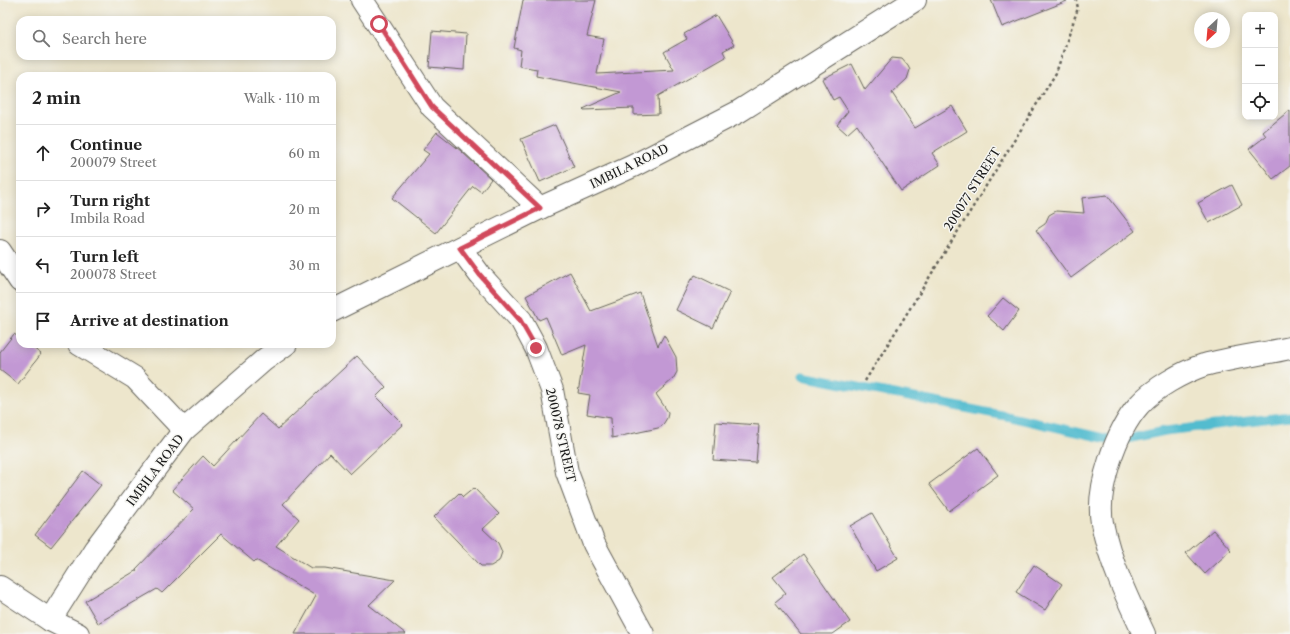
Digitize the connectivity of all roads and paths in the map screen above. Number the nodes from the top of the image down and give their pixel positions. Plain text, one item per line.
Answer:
1 (362, 0) edge
2 (915, 0) edge
3 (1076, 0) edge
4 (540, 208) junction
5 (460, 248) junction
6 (0, 251) edge
7 (16, 275) edge
8 (336, 309) edge
9 (86, 348) edge
10 (280, 348) edge
11 (1290, 348) edge
12 (865, 381) dead end
13 (184, 430) junction
14 (0, 587) edge
15 (50, 620) junction
16 (78, 634) edge
17 (644, 634) edge
18 (1144, 634) edge

1 - 4 street
2 - 4 street, IMBILA ROAD
3 - 12 path, 200077 STREET
4 - 5 street, IMBILA ROAD
5 - 8 street, IMBILA ROAD
5 - 17 street, 200078 STREET
6 - 7 street
9 - 13 street
10 - 13 street, IMBILA ROAD
11 - 18 street
13 - 15 street, IMBILA ROAD
14 - 15 street
15 - 16 street

